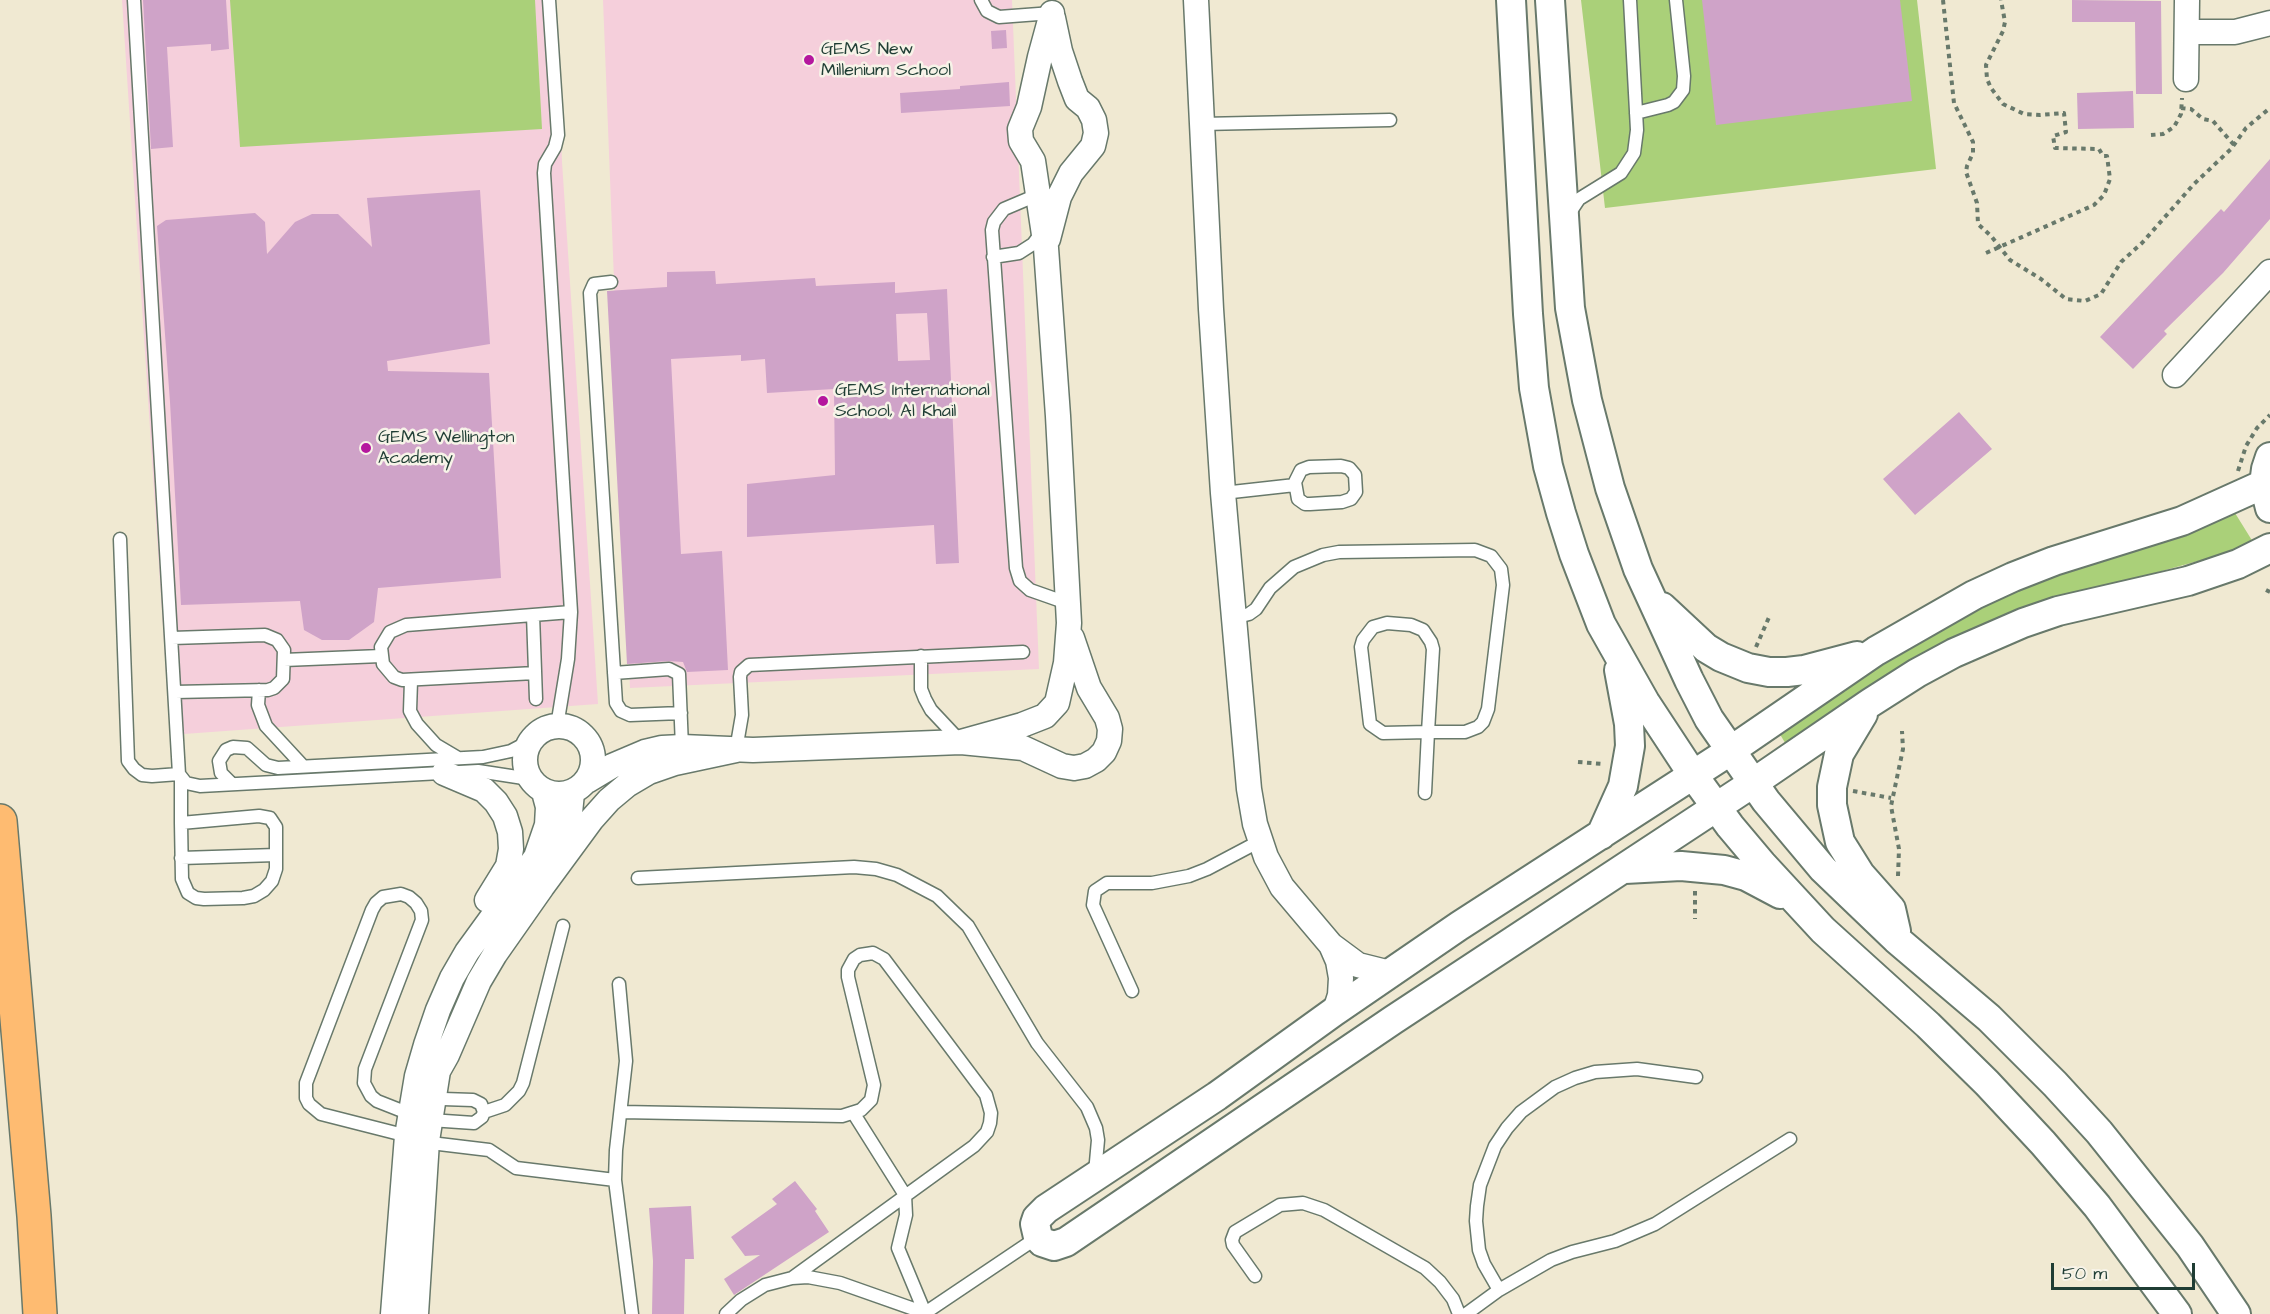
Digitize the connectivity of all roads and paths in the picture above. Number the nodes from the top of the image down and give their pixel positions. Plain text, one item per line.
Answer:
1 (134, 0) edge
2 (549, 0) edge
3 (981, 0) edge
4 (1196, 0) edge
5 (1510, 0) edge
6 (1550, 0) edge
7 (1630, 0) edge
8 (1676, 0) edge
9 (1943, 0) edge
10 (2001, 0) edge
11 (2187, 0) edge
12 (1052, 7) edge
13 (2270, 23) edge
14 (2187, 32) junction
15 (2186, 79) joint
16 (2181, 108) junction
17 (2270, 108) edge
18 (1636, 113) junction
19 (1390, 120) dead end
20 (1202, 124) junction
21 (2151, 135) dead end
22 (2234, 145) junction
23 (1038, 195) junction
24 (1563, 226) junction
25 (1045, 239) junction
26 (1999, 246) junction
27 (1986, 253) dead end
28 (993, 257) junction
29 (2270, 272) edge
30 (611, 282) dead end
31 (2175, 375) dead end
32 (2270, 457) edge
33 (1294, 485) junction
34 (1222, 493) junction
35 (2267, 496) edge
36 (120, 539) dead end
37 (2270, 548) edge
38 (1650, 597) junction
39 (571, 612) junction
40 (1068, 613) junction
41 (532, 615) junction
42 (1770, 615) dead end
43 (1233, 618) junction
44 (172, 638) junction
45 (1615, 649) junction
46 (1876, 651) junction
47 (1023, 652) dead end
48 (381, 656) junction
49 (921, 656) junction
50 (284, 660) junction
51 (1748, 668) junction
52 (535, 673) junction
53 (614, 673) junction
54 (411, 681) junction
55 (259, 690) junction
56 (175, 692) junction
57 (536, 699) dead end
58 (1870, 702) junction
59 (681, 713) junction
60 (557, 726) junction
61 (1902, 731) dead end
62 (1428, 732) junction
63 (532, 740) junction
64 (961, 742) junction
65 (682, 747) junction
66 (736, 750) junction
67 (1730, 751) junction
68 (303, 766) junction
69 (453, 766) junction
70 (1693, 775) junction
71 (180, 776) junction
72 (231, 783) junction
73 (1753, 783) junction
74 (537, 785) junction
75 (579, 787) junction
76 (1832, 787) junction
77 (1425, 793) dead end
78 (1891, 798) junction
79 (1716, 808) junction
80 (0, 821) edge
81 (181, 823) junction
82 (1600, 835) junction
83 (1260, 841) junction
84 (276, 855) junction
85 (181, 858) junction
86 (1623, 869) junction
87 (1898, 876) dead end
88 (638, 878) dead end
89 (542, 887) junction
90 (1796, 902) junction
91 (563, 926) dead end
92 (1896, 939) junction
93 (1331, 945) junction
94 (1390, 974) junction
95 (619, 984) dead end
96 (1131, 991) dead end
97 (1335, 1011) junction
98 (1696, 1077) dead end
99 (484, 1112) junction
100 (621, 1112) junction
101 (854, 1114) junction
102 (426, 1121) junction
103 (1791, 1139) dead end
104 (1094, 1178) junction
105 (615, 1180) junction
106 (905, 1195) junction
107 (1038, 1237) junction
108 (1255, 1276) dead end
109 (792, 1278) junction
110 (1499, 1290) junction
111 (926, 1313) edge
112 (40, 1314) edge
113 (393, 1314) edge
114 (416, 1314) edge
115 (429, 1314) edge
116 (632, 1314) edge
117 (726, 1314) edge
118 (1459, 1314) edge
119 (1466, 1314) edge
120 (2178, 1314) edge
121 (2236, 1314) edge

1 - 44 lane
2 - 39 lane
3 - 12 lane
4 - 20 street
5 - 45 street
6 - 24 street
7 - 18 lane
8 - 18 lane
9 - 26 path
10 - 26 path
11 - 14 street
12 - 23 street
12 - 25 street
13 - 14 street
14 - 15 street
15 - 16 path
16 - 21 path
16 - 22 path
17 - 22 path
18 - 24 lane
19 - 20 lane
20 - 34 street
22 - 26 path
23 - 25 street
23 - 28 lane
24 - 38 street
25 - 28 lane
25 - 40 street
26 - 27 path
28 - 40 lane
29 - 31 street
30 - 53 lane
32 - 35 street
33 - 33 lane
33 - 34 lane
34 - 43 street
35 - 46 street
36 - 71 lane
37 - 58 street
38 - 51 street
38 - 67 street
39 - 41 lane
39 - 60 lane
40 - 64 street
40 - 64 street
41 - 48 lane
41 - 52 lane
42 - 51 path
43 - 62 lane
43 - 83 street
44 - 50 lane
44 - 56 lane
45 - 70 street
45 - 82 street
46 - 51 street
46 - 67 street
47 - 49 lane
48 - 50 lane
48 - 54 lane
49 - 64 lane
49 - 66 lane
50 - 55 lane
52 - 54 lane
52 - 57 lane
53 - 59 lane
53 - 59 lane
54 - 69 lane
55 - 56 lane
55 - 68 lane
56 - 71 lane
58 - 73 street
58 - 76 street
59 - 65 lane
60 - 63 street
60 - 75 street
61 - 78 path
62 - 62 lane
62 - 77 lane
63 - 69 lane
63 - 74 street
64 - 66 street
65 - 66 street
65 - 75 street
66 - 89 street
67 - 70 street
67 - 73 street
68 - 69 lane
68 - 72 lane
69 - 72 lane
69 - 74 lane
69 - 102 street
70 - 79 street
70 - 82 street
71 - 72 lane
71 - 81 lane
73 - 79 street
73 - 92 street
74 - 75 street
74 - 102 street
75 - 89 street
76 - 78 path
76 - 92 street
78 - 87 path
79 - 86 street
79 - 90 street
80 - 112 highway
81 - 84 lane
81 - 85 lane
82 - 94 street
83 - 93 street
83 - 96 lane
84 - 85 lane
84 - 85 lane
86 - 90 street
86 - 107 street
88 - 104 lane
89 - 102 street
90 - 120 street
91 - 99 lane
92 - 121 street
93 - 94 street
93 - 97 street
94 - 97 street
95 - 100 lane
97 - 104 street
98 - 110 lane
99 - 102 lane
99 - 102 lane
100 - 101 lane
100 - 105 lane
101 - 106 lane
101 - 106 lane
102 - 102 lane
102 - 105 lane
102 - 113 street
102 - 114 street
102 - 115 street
103 - 110 lane
104 - 107 street
105 - 116 lane
106 - 109 lane
106 - 111 lane
107 - 111 lane
108 - 118 lane
109 - 111 lane
109 - 117 lane
110 - 119 lane

